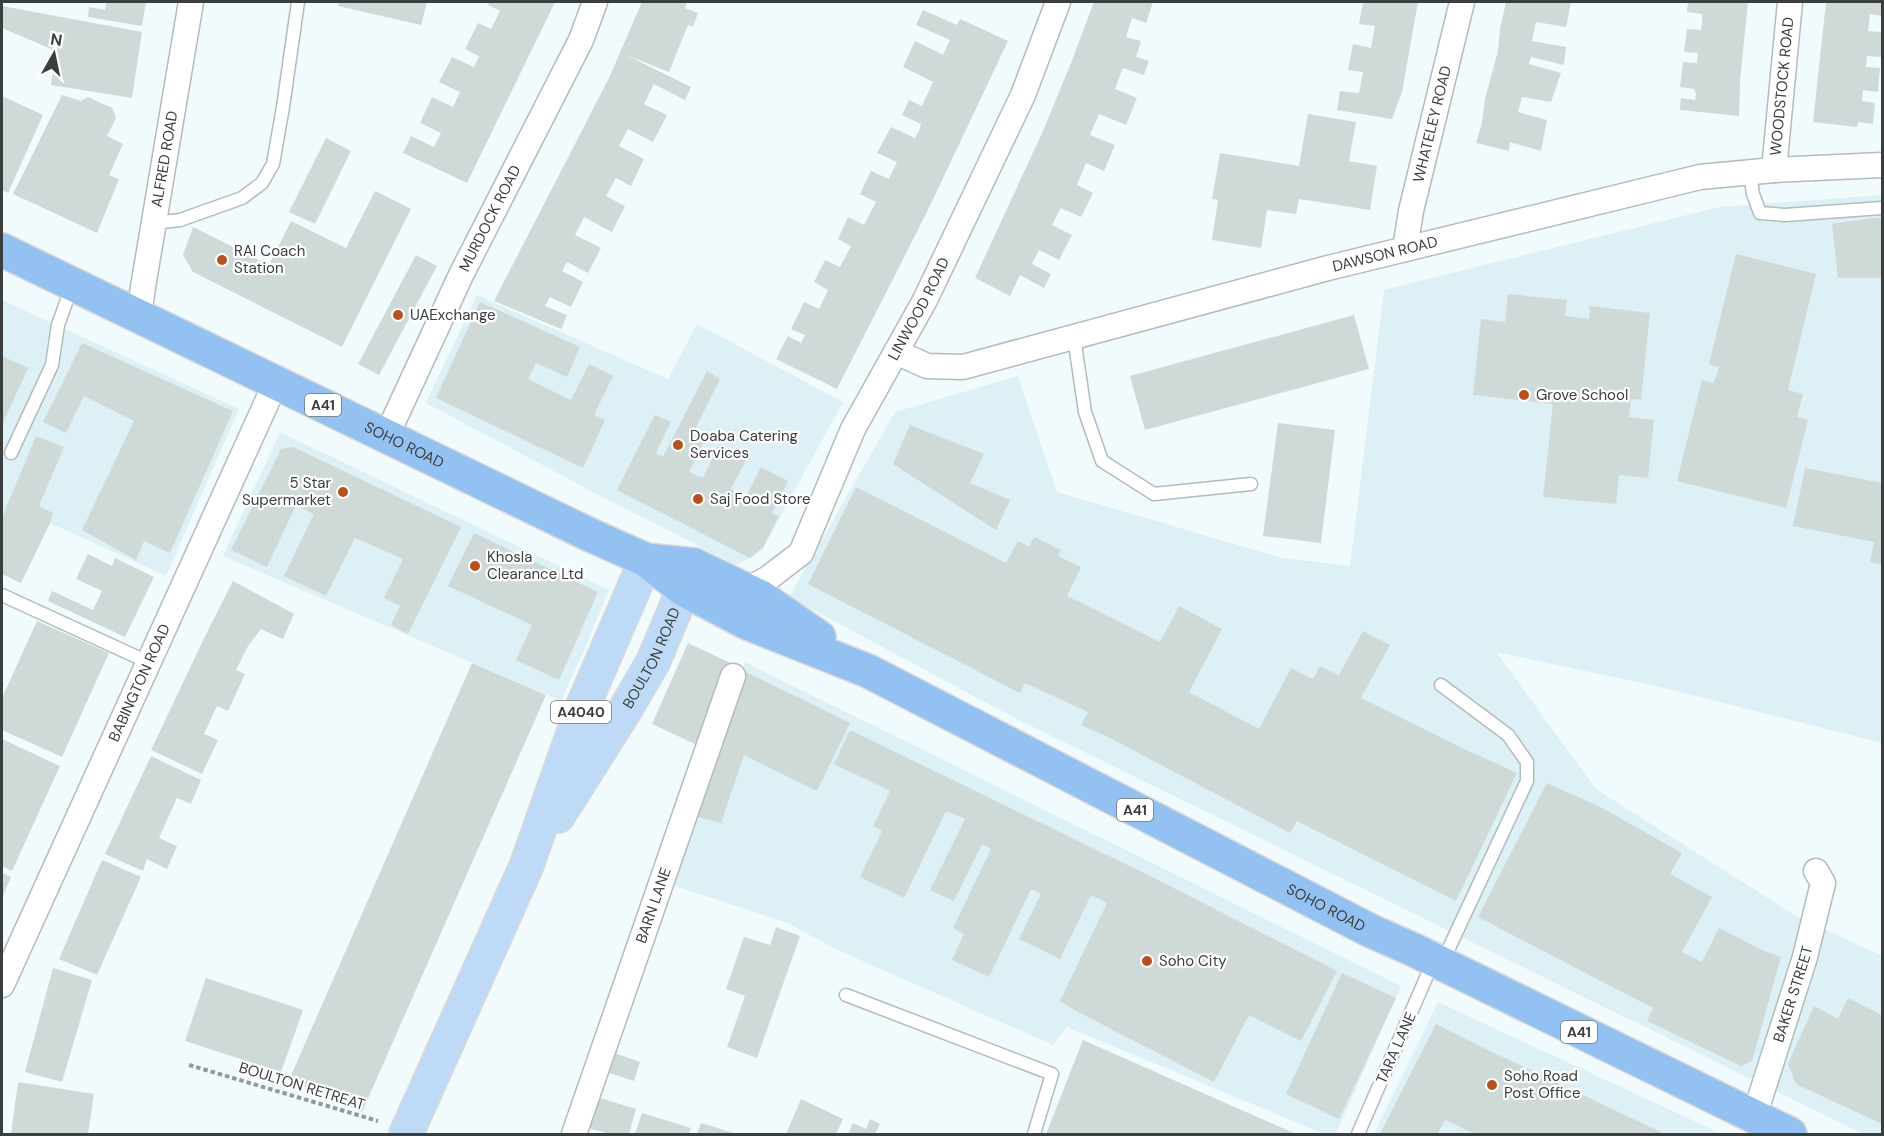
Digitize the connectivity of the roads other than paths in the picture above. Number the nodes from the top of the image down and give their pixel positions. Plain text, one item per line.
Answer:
1 (191, 2) edge
2 (298, 2) edge
3 (595, 2) edge
4 (1058, 2) edge
5 (1462, 2) edge
6 (1791, 2) edge
7 (1882, 165) edge
8 (1774, 170) junction
9 (1750, 173) junction
10 (1882, 208) edge
11 (154, 223) junction
12 (1405, 249) junction
13 (2, 250) edge
14 (72, 285) junction
15 (140, 317) junction
16 (1074, 338) junction
17 (896, 352) junction
18 (276, 382) junction
19 (386, 436) junction
20 (11, 453) dead end
21 (1251, 484) dead end
22 (646, 560) junction
23 (689, 578) junction
24 (746, 590) junction
25 (2, 595) edge
26 (148, 662) junction
27 (868, 671) junction
28 (733, 676) dead end
29 (1441, 685) dead end
30 (526, 867) junction
31 (1816, 871) dead end
32 (1438, 962) junction
33 (2, 985) edge
34 (846, 995) dead end
35 (1754, 1117) junction
36 (407, 1132) edge
37 (574, 1134) edge
38 (1034, 1134) edge
39 (1358, 1134) edge
40 (1790, 1134) edge

1 - 11 street, ALFRED ROAD
2 - 11 lane
3 - 19 street, MURDOCK ROAD
4 - 17 street, LINWOOD ROAD
5 - 12 street, WHATELEY ROAD
6 - 8 street, WOODSTOCK ROAD
7 - 8 street, DAWSON ROAD
8 - 9 street, DAWSON ROAD
9 - 10 lane
9 - 12 street, DAWSON ROAD
11 - 15 street, ALFRED ROAD
12 - 16 street, DAWSON ROAD
13 - 14 highway, SOHO ROAD / A41
14 - 15 highway, SOHO ROAD / A41
14 - 20 lane
15 - 18 highway, SOHO ROAD / A41
16 - 17 street, DAWSON ROAD
16 - 21 lane
17 - 24 street, LINWOOD ROAD
18 - 19 highway, SOHO ROAD / A41
18 - 26 street, BABINGTON ROAD
19 - 22 highway, SOHO ROAD / A41
22 - 23 highway, SOHO ROAD / A41
22 - 30 main road, BOULTON ROAD / A4040
23 - 24 highway, SOHO ROAD / A41
23 - 27 highway, SOHO ROAD / A41
23 - 30 main road, BOULTON ROAD / A4040
24 - 27 highway, SOHO ROAD / A41
25 - 26 lane
26 - 33 street, BABINGTON ROAD
27 - 32 highway, SOHO ROAD / A41
28 - 37 street, BARN LANE
29 - 32 lane, TARA LANE
30 - 36 main road, BOULTON ROAD / A4040
31 - 35 street, BAKER STREET
32 - 35 highway, SOHO ROAD / A41
32 - 39 lane, TARA LANE
34 - 38 lane
35 - 40 highway, SOHO ROAD / A41

